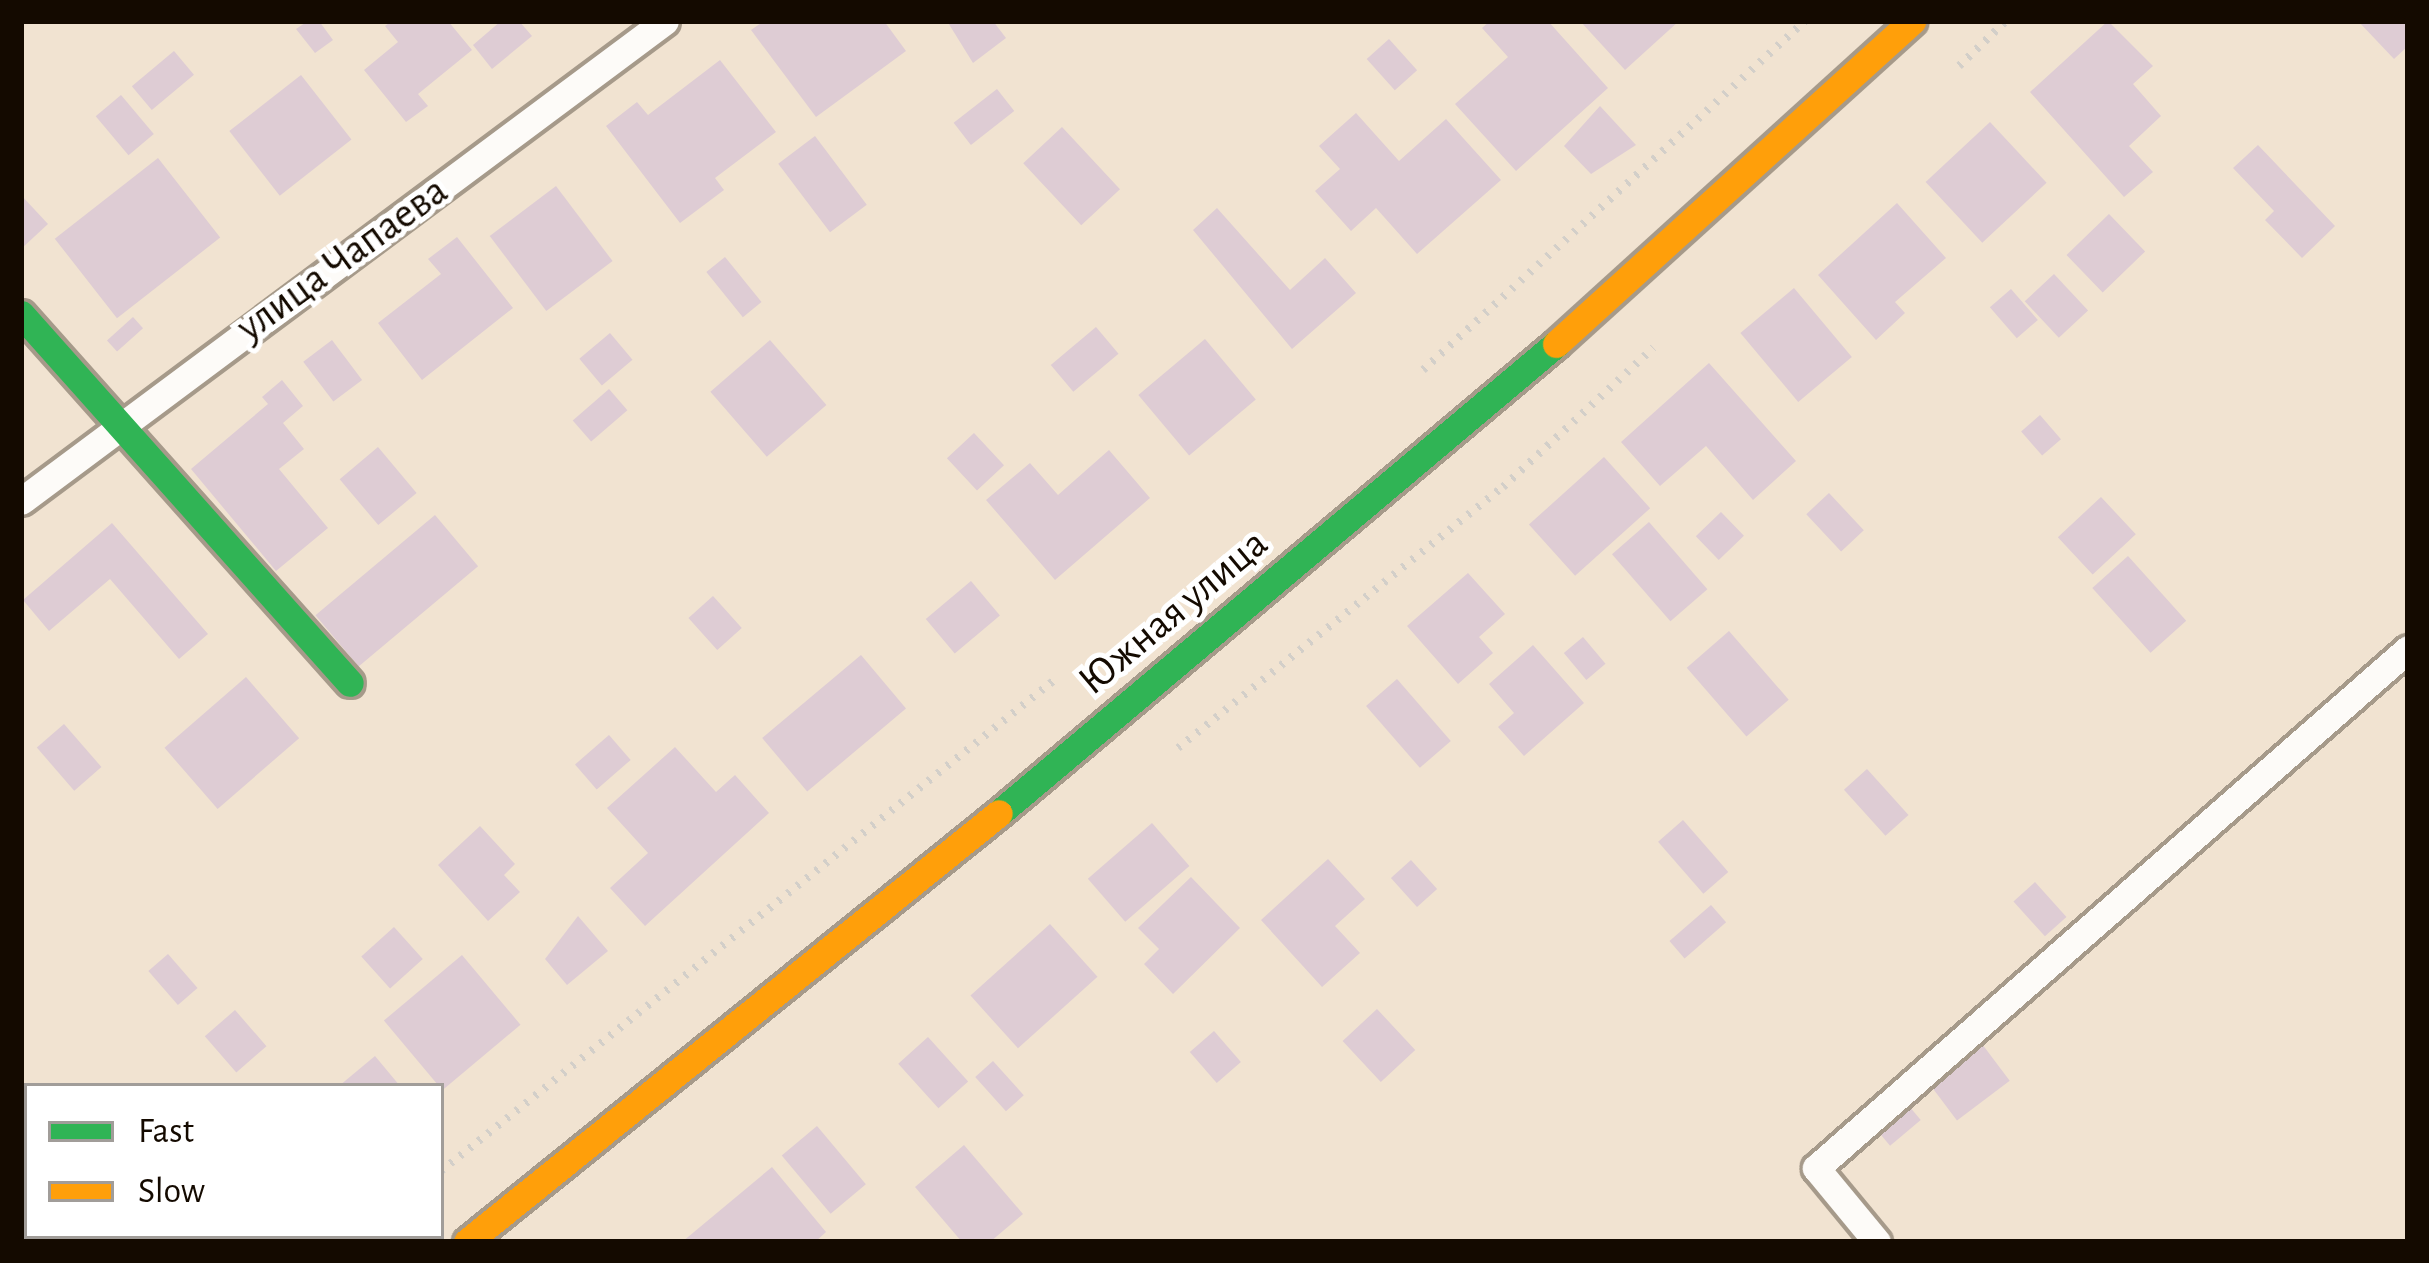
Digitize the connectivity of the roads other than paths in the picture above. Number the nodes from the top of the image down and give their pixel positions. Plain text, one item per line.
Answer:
1 (664, 21) edge
2 (1912, 21) edge
3 (21, 314) edge
4 (120, 424) junction
5 (21, 501) edge
6 (2408, 649) edge
7 (350, 682) dead end
8 (467, 1242) edge
9 (1877, 1242) edge

1 - 4 lane, улица Чапаева
2 - 8 street, Южная улица
3 - 4 street
4 - 5 lane, улица Чапаева
4 - 7 street
6 - 9 lane

